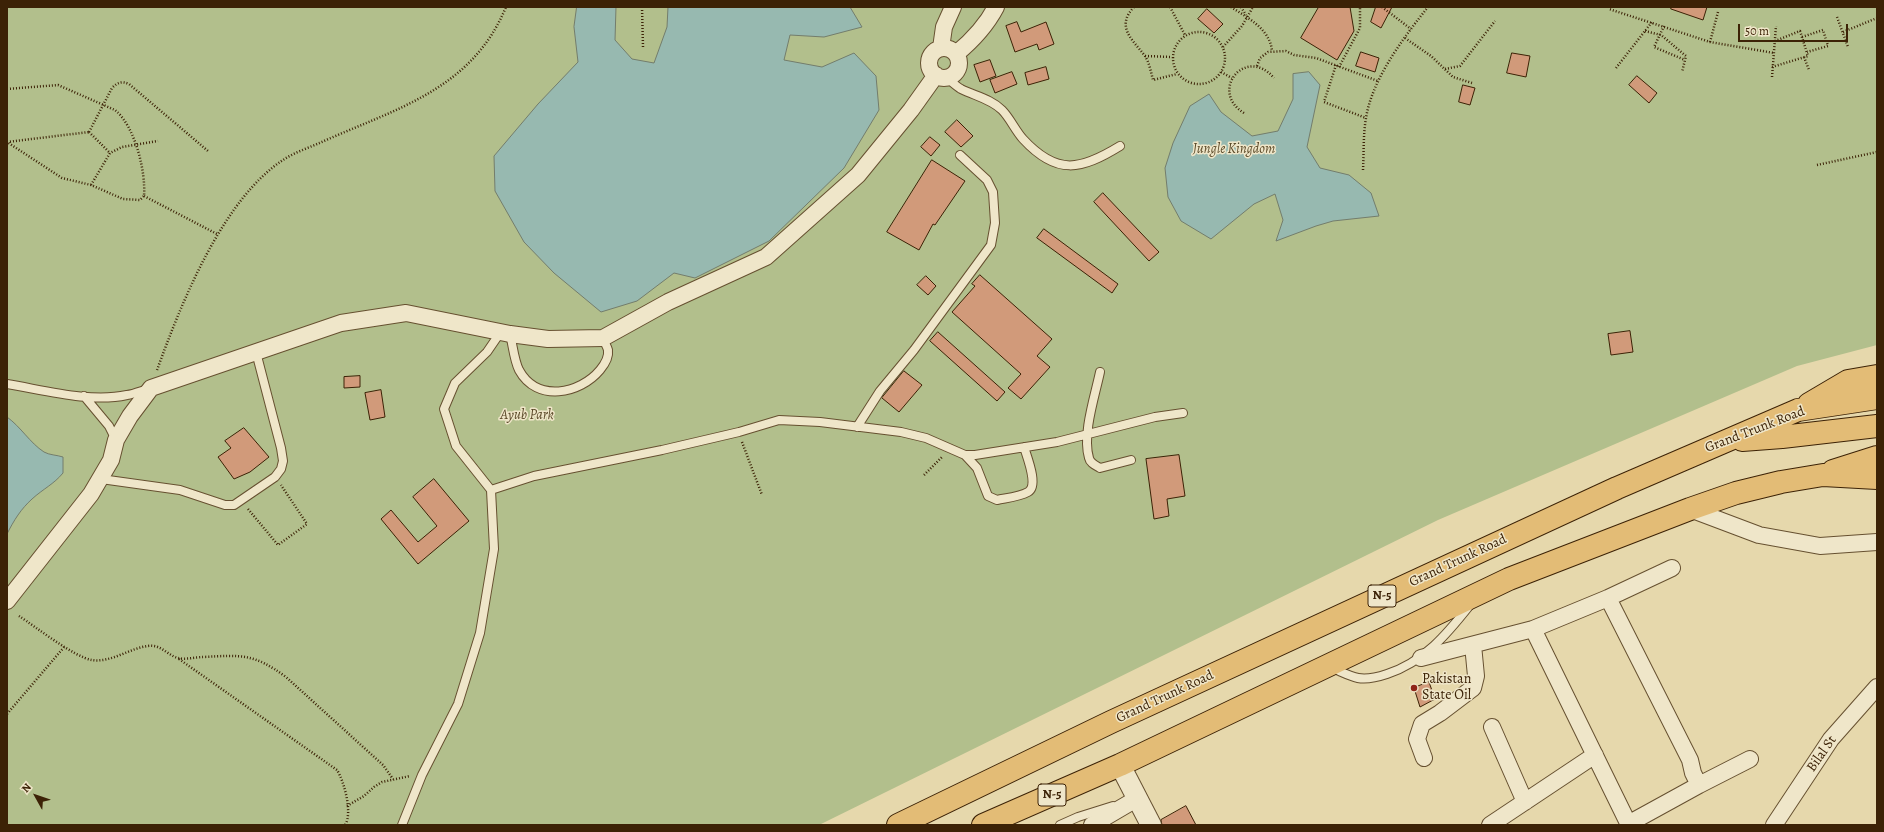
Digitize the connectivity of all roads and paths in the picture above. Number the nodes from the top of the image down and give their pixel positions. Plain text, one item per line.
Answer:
1 (506, 7) edge
2 (642, 7) edge
3 (953, 7) edge
4 (996, 7) edge
5 (1134, 7) edge
6 (1170, 7) edge
7 (1231, 7) edge
8 (1241, 7) edge
9 (1253, 7) edge
10 (1360, 7) edge
11 (1382, 7) edge
12 (1428, 7) edge
13 (1609, 7) edge
14 (1718, 12) dead end
15 (1837, 17) dead end
16 (1247, 18) junction
17 (1877, 18) edge
18 (1496, 21) dead end
19 (1652, 22) junction
20 (1664, 26) junction
21 (1776, 26) dead end
22 (1411, 28) junction
23 (1645, 31) junction
24 (1843, 32) junction
25 (1661, 35) junction
26 (1186, 36) junction
27 (1802, 37) junction
28 (1405, 38) junction
29 (1775, 40) junction
30 (1710, 42) junction
31 (643, 47) dead end
32 (1222, 47) junction
33 (1848, 47) dead end
34 (941, 48) junction
35 (1678, 49) junction
36 (1272, 51) junction
37 (1807, 52) junction
38 (1774, 53) junction
39 (956, 54) junction
40 (1145, 56) junction
41 (1675, 56) junction
42 (1172, 57) junction
43 (1804, 57) junction
44 (1685, 60) junction
45 (1257, 66) junction
46 (1337, 66) junction
47 (1772, 67) junction
48 (1616, 68) dead end
49 (1444, 69) junction
50 (1809, 70) dead end
51 (1221, 72) junction
52 (1682, 72) dead end
53 (1177, 74) junction
54 (942, 76) junction
55 (1772, 77) dead end
56 (1232, 78) junction
57 (1274, 78) dead end
58 (1378, 81) junction
59 (1472, 83) dead end
60 (7, 89) edge
61 (103, 104) junction
62 (1244, 113) dead end
63 (1366, 118) junction
64 (89, 132) junction
65 (158, 141) dead end
66 (136, 144) junction
67 (1120, 146) dead end
68 (208, 151) dead end
69 (1877, 152) edge
70 (110, 153) junction
71 (960, 155) dead end
72 (1816, 164) dead end
73 (1363, 170) dead end
74 (91, 185) junction
75 (144, 196) junction
76 (217, 234) junction
77 (505, 333) junction
78 (603, 338) junction
79 (256, 352) junction
80 (1100, 372) dead end
81 (1877, 376) edge
82 (7, 384) edge
83 (151, 388) junction
84 (84, 396) junction
85 (1877, 398) edge
86 (1798, 410) junction
87 (1183, 413) dead end
88 (1877, 426) edge
89 (857, 427) junction
90 (739, 432) junction
91 (1087, 434) junction
92 (116, 440) junction
93 (1725, 441) junction
94 (947, 447) junction
95 (1024, 447) junction
96 (965, 455) junction
97 (1877, 457) edge
98 (1132, 460) dead end
99 (924, 475) dead end
100 (1823, 475) junction
101 (275, 477) junction
102 (101, 478) junction
103 (1877, 478) edge
104 (491, 490) junction
105 (762, 495) dead end
106 (241, 500) junction
107 (1690, 509) junction
108 (1877, 542) edge
109 (1672, 568) dead end
110 (1480, 593) junction
111 (1608, 598) junction
112 (7, 601) edge
113 (19, 616) dead end
114 (1533, 630) junction
115 (1473, 645) junction
116 (65, 646) junction
117 (179, 658) junction
118 (1421, 658) junction
119 (1327, 666) junction
120 (1877, 687) edge
121 (7, 714) edge
122 (1492, 727) dead end
123 (1595, 755) junction
124 (1424, 758) dead end
125 (1750, 759) dead end
126 (1120, 765) junction
127 (422, 775) junction
128 (393, 779) junction
129 (1699, 785) junction
130 (1138, 798) junction
131 (1525, 802) junction
132 (347, 806) junction
133 (1629, 824) edge
134 (345, 825) edge
135 (402, 825) edge
136 (898, 825) edge
137 (984, 825) edge
138 (1060, 825) edge
139 (1092, 825) edge
140 (1151, 825) edge
141 (1490, 825) edge
142 (1774, 825) edge

1 - 76 path
2 - 31 path
3 - 34 street
4 - 39 street
5 - 40 path
6 - 26 path
7 - 16 path
8 - 16 path
9 - 16 path
10 - 46 path
11 - 22 path
12 - 22 path
13 - 19 path
14 - 30 path
15 - 24 path
16 - 32 path
16 - 36 path
17 - 24 path
18 - 49 path
19 - 20 path
19 - 23 path
20 - 25 path
20 - 30 path
21 - 29 path
22 - 28 path
23 - 25 path
23 - 48 path
24 - 33 path
25 - 35 path
25 - 41 path
26 - 32 path
26 - 42 path
27 - 29 path
27 - 37 path
27 - 37 path
28 - 49 path
28 - 58 path
29 - 38 path
30 - 38 path
32 - 51 path
34 - 39 street
34 - 54 street
35 - 41 path
35 - 44 path
36 - 45 path
36 - 46 path
37 - 43 path
38 - 47 path
39 - 54 street
40 - 42 path
40 - 53 path
41 - 44 path
42 - 53 path
43 - 47 path
43 - 50 path
44 - 52 path
45 - 56 path
45 - 57 path
46 - 58 path
46 - 63 path
47 - 55 path
49 - 59 path
51 - 53 path
51 - 56 path
54 - 67 lane
54 - 78 street
56 - 62 path
58 - 63 path
60 - 61 path
61 - 64 path
61 - 66 path
61 - 68 path
63 - 73 path
64 - 70 path
64 - 74 path
65 - 66 path
66 - 70 path
66 - 75 path
69 - 72 path
70 - 74 path
71 - 89 lane
74 - 75 path
75 - 76 path
76 - 83 path
77 - 78 street
77 - 78 lane
77 - 79 street
77 - 104 lane
79 - 83 street
79 - 101 lane
80 - 91 lane
81 - 86 highway
82 - 84 lane
83 - 84 lane
83 - 92 street
84 - 92 lane
85 - 86 highway, Grand Trunk Road / N-5
86 - 93 highway, Grand Trunk Road / N-5
87 - 91 lane
88 - 93 highway
89 - 90 lane
89 - 94 lane
90 - 104 lane
90 - 105 path
91 - 95 lane
91 - 98 lane
92 - 102 street
93 - 136 highway, Grand Trunk Road / N-5
94 - 96 lane
94 - 99 path
95 - 96 lane
95 - 96 lane
97 - 100 highway
100 - 103 highway, N-5
100 - 107 highway, N-5
101 - 106 lane
101 - 106 path
102 - 106 lane
102 - 112 street
104 - 127 lane
107 - 108 street
107 - 110 highway, N-5
109 - 111 street
110 - 118 lane
110 - 119 highway, N-5
111 - 114 street
111 - 129 street
113 - 116 path
114 - 115 street
114 - 123 street
115 - 118 street
115 - 124 street
116 - 117 path
116 - 121 path
117 - 128 path
117 - 132 path
118 - 119 lane
119 - 126 highway, N-5
120 - 142 street, Bilal St
122 - 131 street
123 - 131 street
123 - 133 street
125 - 129 street
126 - 130 street
126 - 137 highway, N-5
127 - 128 path
127 - 135 lane
128 - 132 path
129 - 133 street
130 - 138 lane
130 - 139 street
130 - 140 street
131 - 141 street
132 - 134 path

